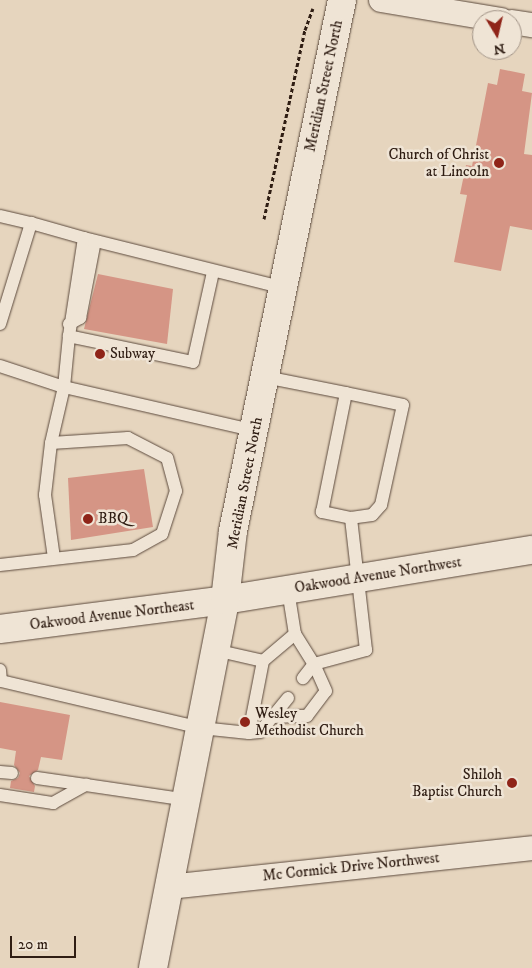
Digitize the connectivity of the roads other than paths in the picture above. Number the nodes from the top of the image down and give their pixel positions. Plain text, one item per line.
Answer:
1 (342, 0) edge
2 (381, 0) edge
3 (472, 15) edge
4 (0, 216) edge
5 (31, 223) junction
6 (90, 240) junction
7 (213, 272) junction
8 (281, 287) junction
9 (0, 324) edge
10 (69, 330) junction
11 (0, 366) edge
12 (265, 377) junction
13 (64, 387) junction
14 (346, 393) junction
15 (256, 431) junction
16 (51, 443) junction
17 (351, 518) junction
18 (532, 550) edge
19 (54, 558) junction
20 (0, 564) edge
21 (357, 579) junction
22 (288, 590) junction
23 (225, 600) junction
24 (0, 629) edge
25 (295, 634) junction
26 (215, 650) junction
27 (263, 661) junction
28 (314, 664) junction
29 (0, 678) edge
30 (303, 678) dead end
31 (288, 698) dead end
32 (273, 717) junction
33 (200, 728) junction
34 (249, 734) junction
35 (37, 778) dead end
36 (86, 785) junction
37 (0, 795) edge
38 (188, 800) junction
39 (532, 848) edge
40 (169, 887) junction
41 (154, 968) edge

1 - 8 street, Meridian Street North
2 - 3 street
4 - 5 lane
5 - 6 lane
5 - 9 lane
6 - 7 lane
6 - 10 lane
7 - 8 lane
7 - 10 lane
8 - 12 street, Meridian Street North
10 - 13 lane
11 - 13 lane
12 - 14 lane
12 - 15 street, Meridian Street North
13 - 15 lane
13 - 16 lane
14 - 17 lane
14 - 17 lane
15 - 23 street, Meridian Street North
16 - 19 lane
16 - 19 lane
17 - 21 lane
18 - 21 street, Oakwood Avenue Northwest
19 - 20 lane
21 - 22 street, Oakwood Avenue Northwest
21 - 28 lane
22 - 23 street, Oakwood Avenue Northwest
22 - 25 lane
23 - 24 street, Oakwood Avenue Northeast
23 - 26 street, Meridian Street North
25 - 27 lane
25 - 28 lane
26 - 27 lane
26 - 33 street, Meridian Street North
27 - 34 lane
28 - 30 lane
28 - 32 lane
29 - 33 lane
31 - 32 lane
32 - 34 lane
33 - 34 lane
33 - 38 street, Meridian Street North
35 - 36 lane
36 - 37 lane
36 - 38 lane
38 - 40 street, Meridian Street North
39 - 40 street, Mc Cormick Drive Northwest
40 - 41 street, Meridian Street North

